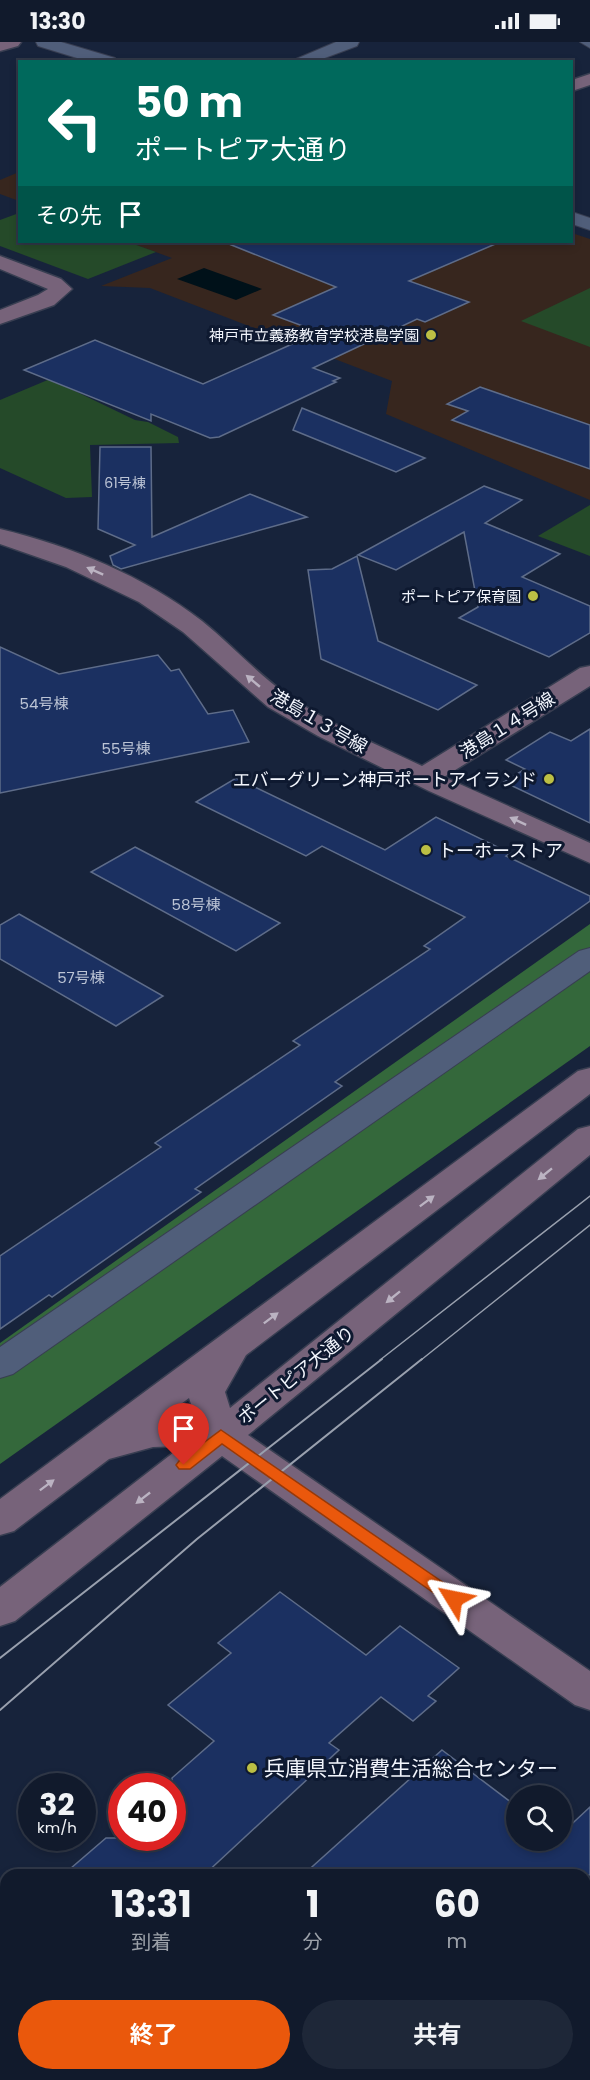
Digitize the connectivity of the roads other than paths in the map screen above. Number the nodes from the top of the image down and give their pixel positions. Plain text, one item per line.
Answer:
1 (12, 42) edge
2 (33, 42) edge
3 (44, 42) edge
4 (351, 42) edge
5 (0, 46) edge
6 (76, 60) edge
7 (102, 60) edge
8 (302, 60) edge
9 (590, 78) edge
10 (573, 86) edge
11 (573, 208) edge
12 (590, 214) edge
13 (573, 218) edge
14 (590, 224) edge
15 (0, 262) edge
16 (0, 318) edge
17 (0, 536) edge
18 (590, 674) edge
19 (424, 777) junction
20 (590, 854) edge
21 (590, 957) edge
22 (590, 1078) edge
23 (590, 1137) edge
24 (233, 1346) junction
25 (0, 1365) edge
26 (221, 1436) junction
27 (77, 1463) junction
28 (0, 1520) edge
29 (0, 1610) edge
30 (590, 1694) edge

1 - 5 street
2 - 6 street
3 - 7 street
4 - 8 street
9 - 10 street
11 - 12 street
13 - 14 street
15 - 16 street
19 -> 17 street, 港島１３号線
18 - 19 street, 港島１４号線
20 -> 19 street, 港島１３号線
21 - 25 street
24 -> 22 street
23 -> 26 street, ポートピア大通り
24 - 26 street
24 - 27 street
26 - 27 street
26 -> 29 street, ポートピア大通り
26 - 30 street
28 -> 27 street

